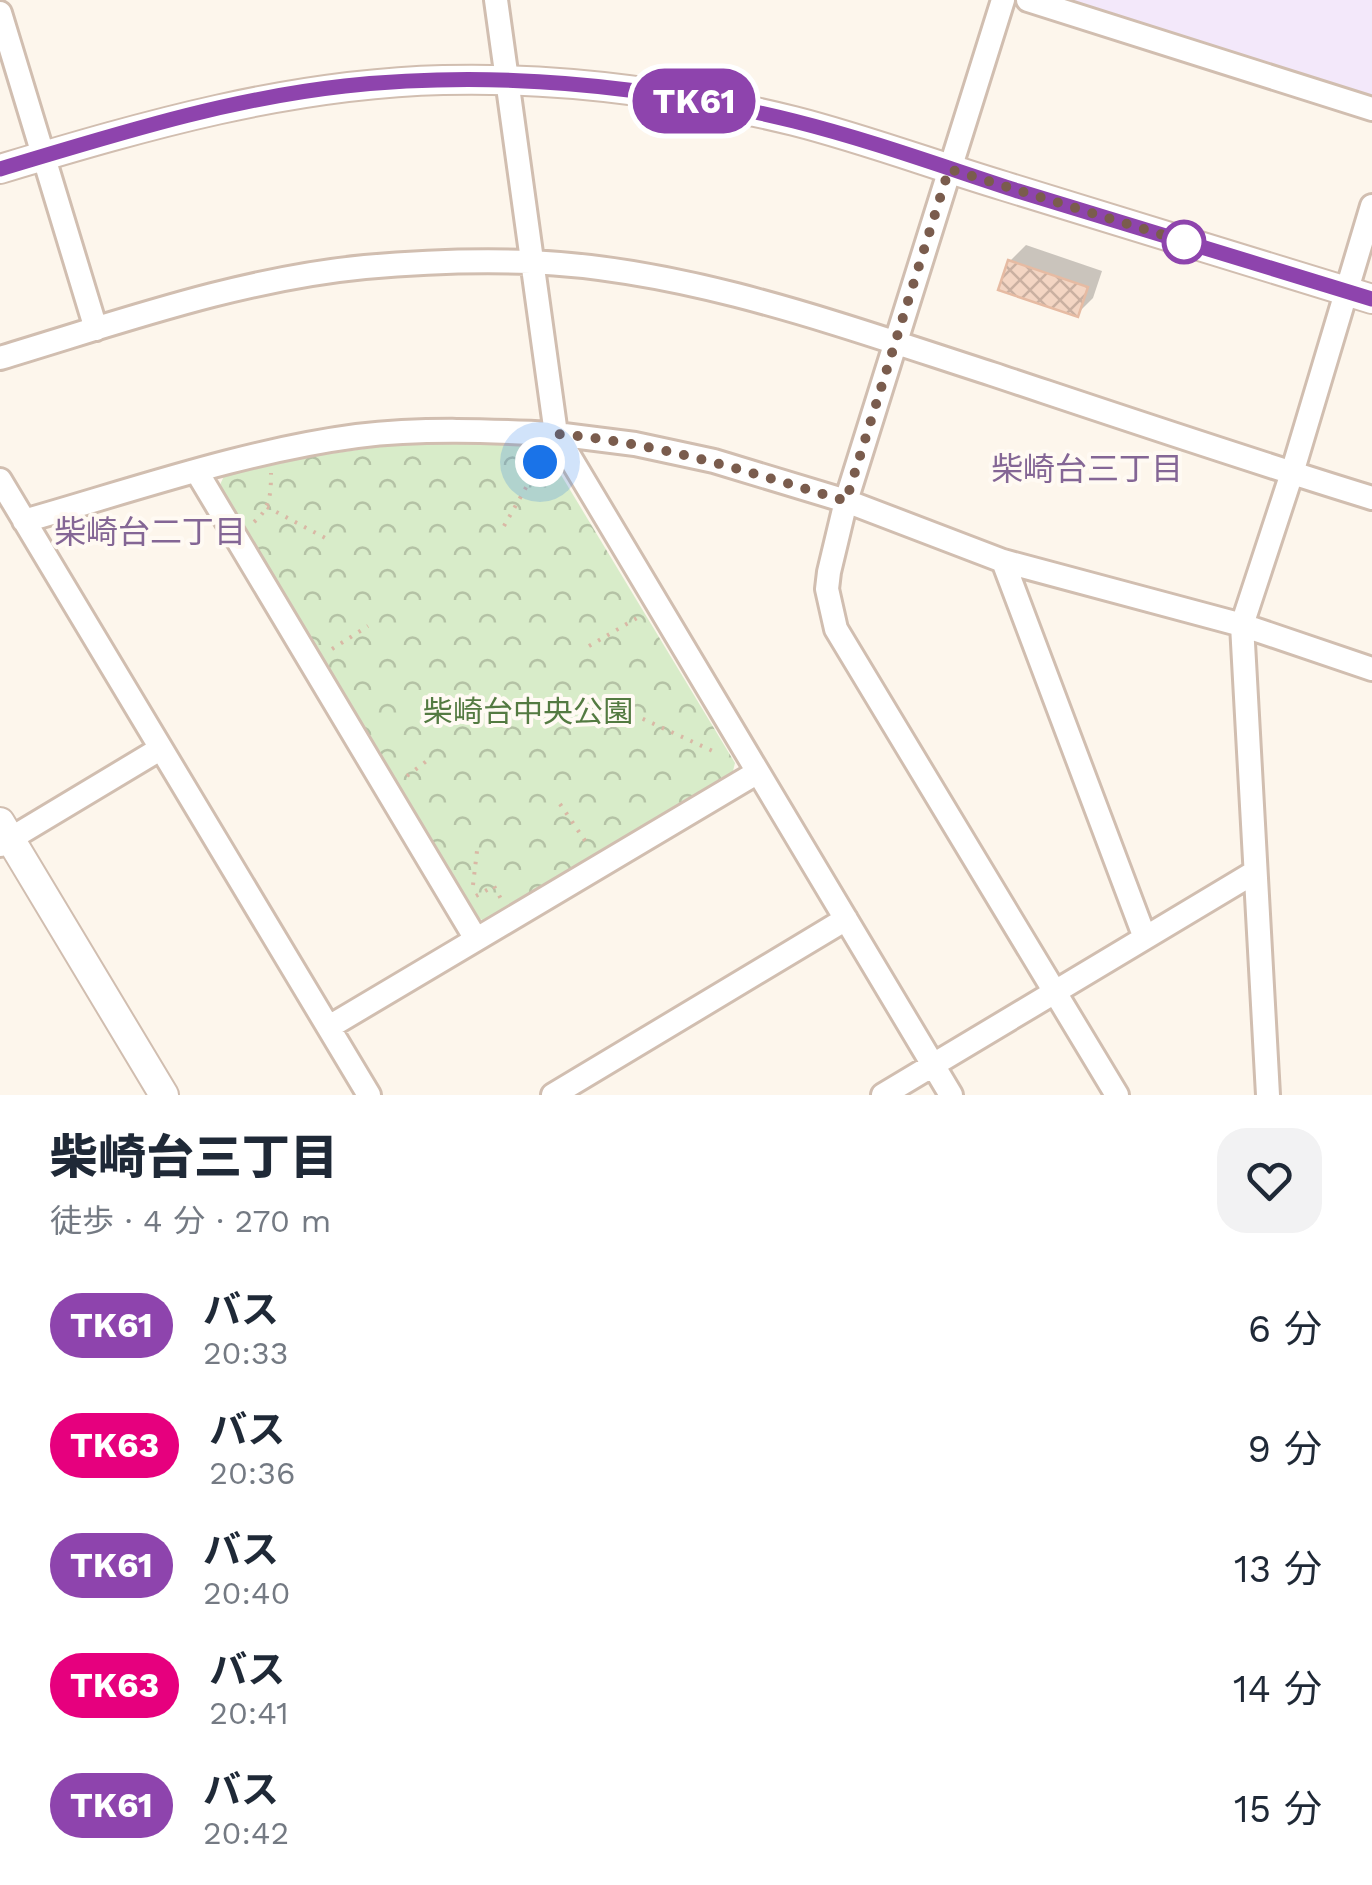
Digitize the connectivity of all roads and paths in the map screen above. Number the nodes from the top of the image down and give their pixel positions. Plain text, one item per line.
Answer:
1 (496, 0) edge
2 (1003, 0) edge
3 (1028, 0) edge
4 (0, 13) edge
5 (508, 81) junction
6 (1372, 109) edge
7 (43, 156) junction
8 (0, 169) edge
9 (949, 169) junction
10 (1372, 206) edge
11 (532, 262) junction
12 (1359, 295) edge
13 (96, 329) junction
14 (896, 343) junction
15 (0, 358) edge
16 (556, 434) junction
17 (271, 454) junction
18 (197, 472) junction
19 (1292, 473) junction
20 (0, 480) edge
21 (1372, 498) edge
22 (846, 501) junction
23 (267, 506) junction
24 (24, 521) junction
25 (504, 526) dead end
26 (236, 537) junction
27 (330, 540) dead end
28 (1003, 561) junction
29 (659, 606) junction
30 (1242, 625) junction
31 (368, 626) dead end
32 (589, 646) dead end
33 (312, 662) junction
34 (1372, 668) edge
35 (622, 716) dead end
36 (160, 749) junction
37 (428, 760) dead end
38 (758, 772) junction
39 (395, 785) dead end
40 (560, 804) dead end
41 (3, 835) edge
42 (477, 851) dead end
43 (604, 864) junction
44 (1255, 872) junction
45 (512, 918) junction
46 (846, 919) junction
47 (1145, 938) junction
48 (476, 939) junction
49 (1055, 991) junction
50 (328, 1027) junction
51 (933, 1064) junction
52 (164, 1095) edge
53 (369, 1095) edge
54 (553, 1095) edge
55 (883, 1095) edge
56 (952, 1095) edge
57 (1117, 1095) edge
58 (1268, 1095) edge

1 - 5 street
2 - 9 street
3 - 6 street
4 - 7 street
5 - 7 street
5 - 9 street
5 - 11 street
7 - 8 street
7 - 13 street
9 - 12 street
9 - 14 street
10 - 12 street
11 - 13 street
11 - 14 street
11 - 16 street
12 - 19 street
13 - 15 street
14 - 19 street
14 - 22 street
16 - 17 street
16 - 22 street
16 - 25 path
16 - 29 street
17 - 18 street
17 - 23 path
18 - 24 street
18 - 26 street
19 - 21 street
19 - 30 street
20 - 24 street
22 - 28 street
22 - 49 street
23 - 26 path
23 - 27 path
24 - 36 street
26 - 33 street
28 - 30 street
28 - 47 street
29 - 32 path
29 - 38 street
30 - 34 street
30 - 44 street
31 - 33 path
33 - 48 street
35 - 38 path
36 - 41 street
36 - 50 street
37 - 39 path
38 - 43 street
38 - 46 street
40 - 43 path
41 - 52 street
42 - 45 path
43 - 45 street
44 - 47 street
44 - 58 street
45 - 48 street
46 - 51 street
46 - 54 street
47 - 49 street
48 - 50 street
49 - 51 street
49 - 57 street
50 - 53 street
51 - 55 street
51 - 56 street

